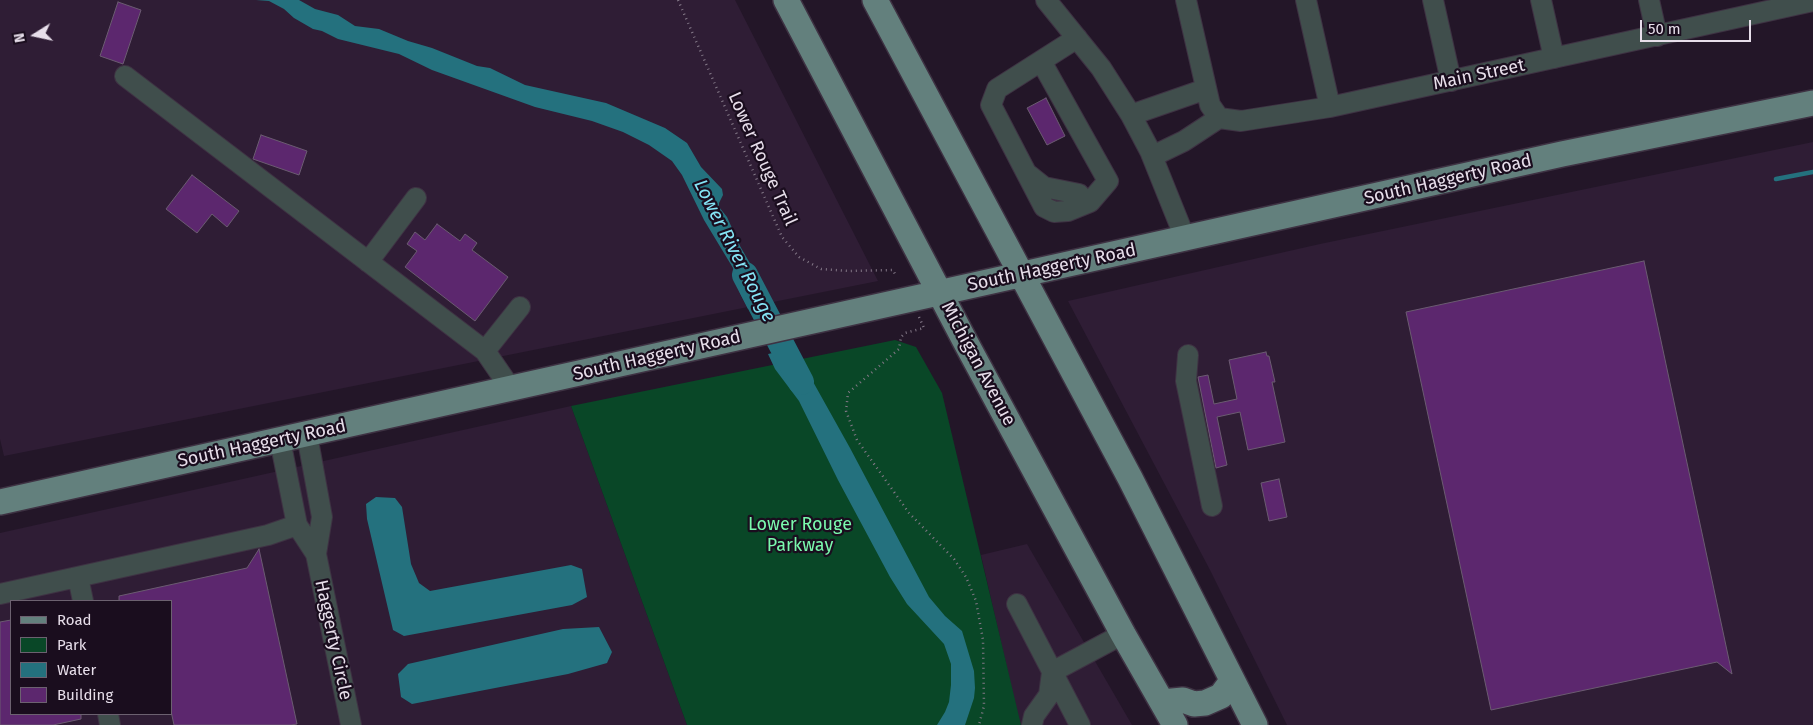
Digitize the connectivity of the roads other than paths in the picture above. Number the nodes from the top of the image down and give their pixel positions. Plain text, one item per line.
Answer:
1 (786, 0) edge
2 (875, 0) edge
3 (1046, 0) edge
4 (1186, 0) edge
5 (1306, 0) edge
6 (1433, 0) edge
7 (1542, 0) edge
8 (1649, 0) edge
9 (1813, 1) edge
10 (1761, 6) edge
11 (1657, 36) junction
12 (1077, 38) junction
13 (1554, 58) junction
14 (1037, 63) junction
15 (125, 76) dead end
16 (1451, 81) junction
17 (1206, 89) junction
18 (1813, 103) edge
19 (1330, 107) junction
20 (1131, 116) junction
21 (1219, 118) junction
22 (1153, 156) junction
23 (1027, 174) junction
24 (416, 198) dead end
25 (1185, 238) junction
26 (368, 262) junction
27 (1021, 275) junction
28 (940, 292) junction
29 (520, 307) dead end
30 (485, 351) junction
31 (1188, 355) dead end
32 (511, 389) junction
33 (307, 435) junction
34 (280, 440) junction
35 (0, 502) edge
36 (1212, 506) dead end
37 (297, 525) junction
38 (316, 554) junction
39 (78, 577) junction
40 (0, 594) edge
41 (83, 600) edge
42 (1017, 604) dead end
43 (1123, 634) junction
44 (1052, 672) junction
45 (1232, 681) junction
46 (1162, 702) junction
47 (351, 725) edge
48 (1032, 725) edge
49 (1080, 725) edge
50 (1175, 725) edge
51 (1255, 725) edge

1 - 28 main road, Michigan Avenue
2 - 27 main road
3 - 12 street
4 - 17 street
5 - 19 street
6 - 16 street
7 - 13 street
8 - 11 street
9 - 10 street, Main Street
10 - 11 street, Main Street
11 - 13 street, Main Street
12 - 14 street
12 - 20 street
13 - 16 street, Main Street
14 - 23 street
14 - 23 street
14 - 23 street
15 - 26 street
16 - 19 street, Main Street
17 - 20 street
17 - 21 street
18 - 25 main road, South Haggerty Road
19 - 21 street, Main Street
20 - 22 street
21 - 22 street
22 - 25 street
24 - 26 street
25 - 27 main road, South Haggerty Road
26 - 30 street
27 - 28 main road, South Haggerty Road
27 - 45 main road
28 - 32 main road, South Haggerty Road
28 - 43 main road, Michigan Avenue
29 - 30 street
30 - 32 street
31 - 36 street
32 - 33 main road, South Haggerty Road
33 - 34 main road, South Haggerty Road
33 - 38 street, Haggerty Circle
34 - 35 main road, South Haggerty Road
34 - 37 street, Haggerty Circle
37 - 38 street, Haggerty Circle
37 - 39 street
38 - 47 street, Haggerty Circle
39 - 40 street
39 - 41 street
42 - 44 street
43 - 44 street
43 - 46 main road, Michigan Avenue
44 - 48 street
44 - 49 street
45 - 46 main road
45 - 51 main road
46 - 50 main road, Michigan Avenue

